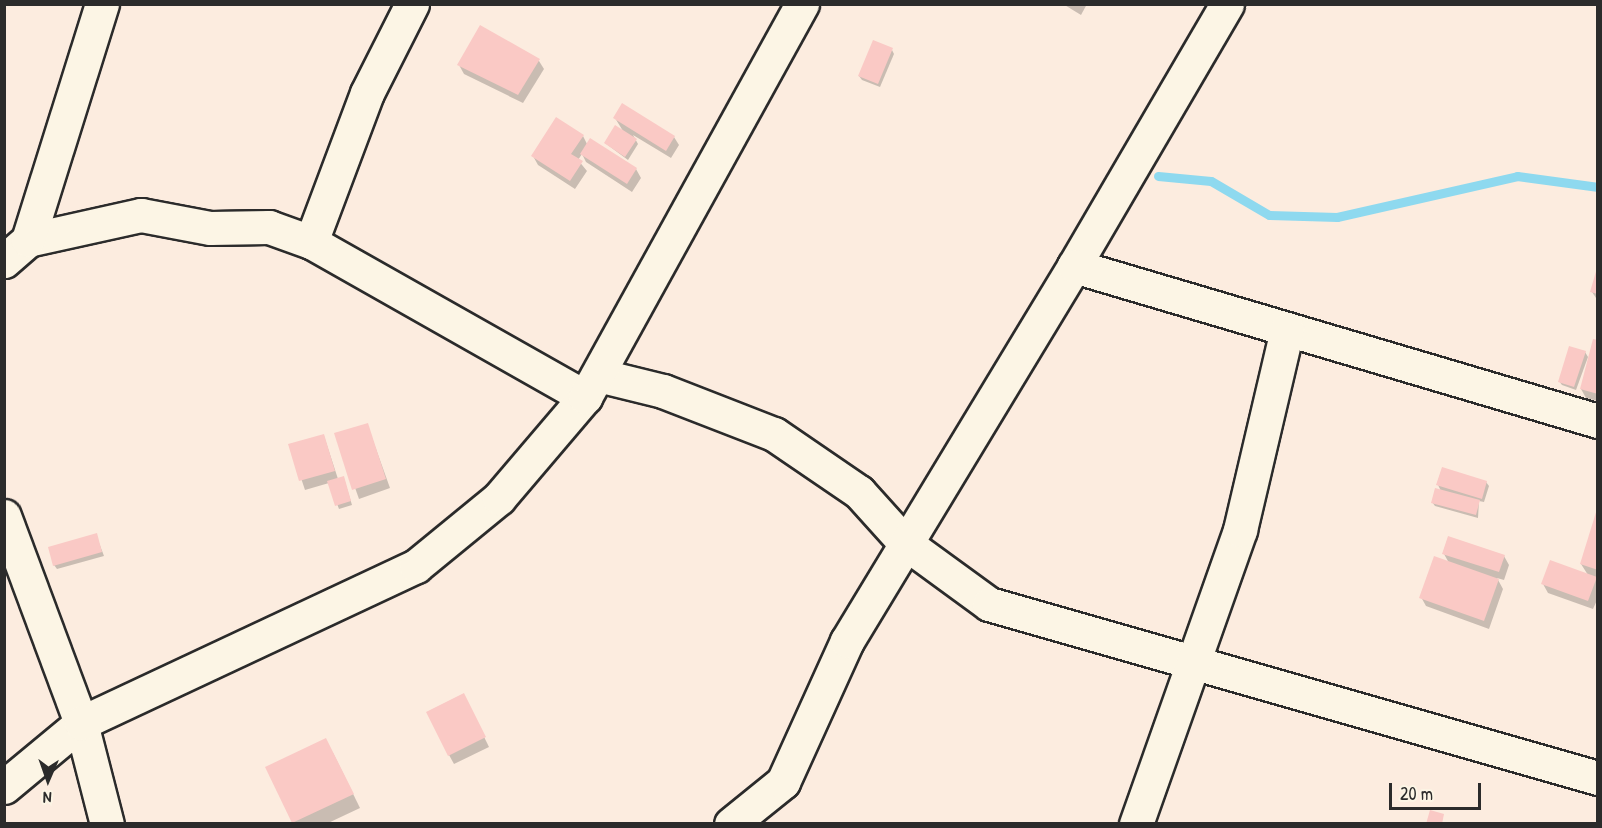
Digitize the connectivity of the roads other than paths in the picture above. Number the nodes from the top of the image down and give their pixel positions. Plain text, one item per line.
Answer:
1 (102, 4) edge
2 (412, 4) edge
3 (802, 4) edge
4 (1227, 4) edge
5 (311, 242) junction
6 (16, 251) edge
7 (1074, 266) junction
8 (1287, 329) junction
9 (591, 386) junction
10 (1598, 421) edge
11 (4, 516) edge
12 (904, 542) junction
13 (1195, 663) junction
14 (81, 723) junction
15 (1598, 778) edge
16 (4, 787) edge
17 (107, 824) edge
18 (731, 824) edge
19 (1136, 824) edge

1 - 6 street
2 - 5 street
3 - 9 street
4 - 7 street
5 - 6 street
5 - 9 street
7 - 8 street
7 - 12 street
8 - 10 street
8 - 13 street
9 - 12 street
9 - 14 street
11 - 14 street
12 - 13 street
12 - 18 street
13 - 15 street
13 - 19 street
14 - 16 street
14 - 17 street

